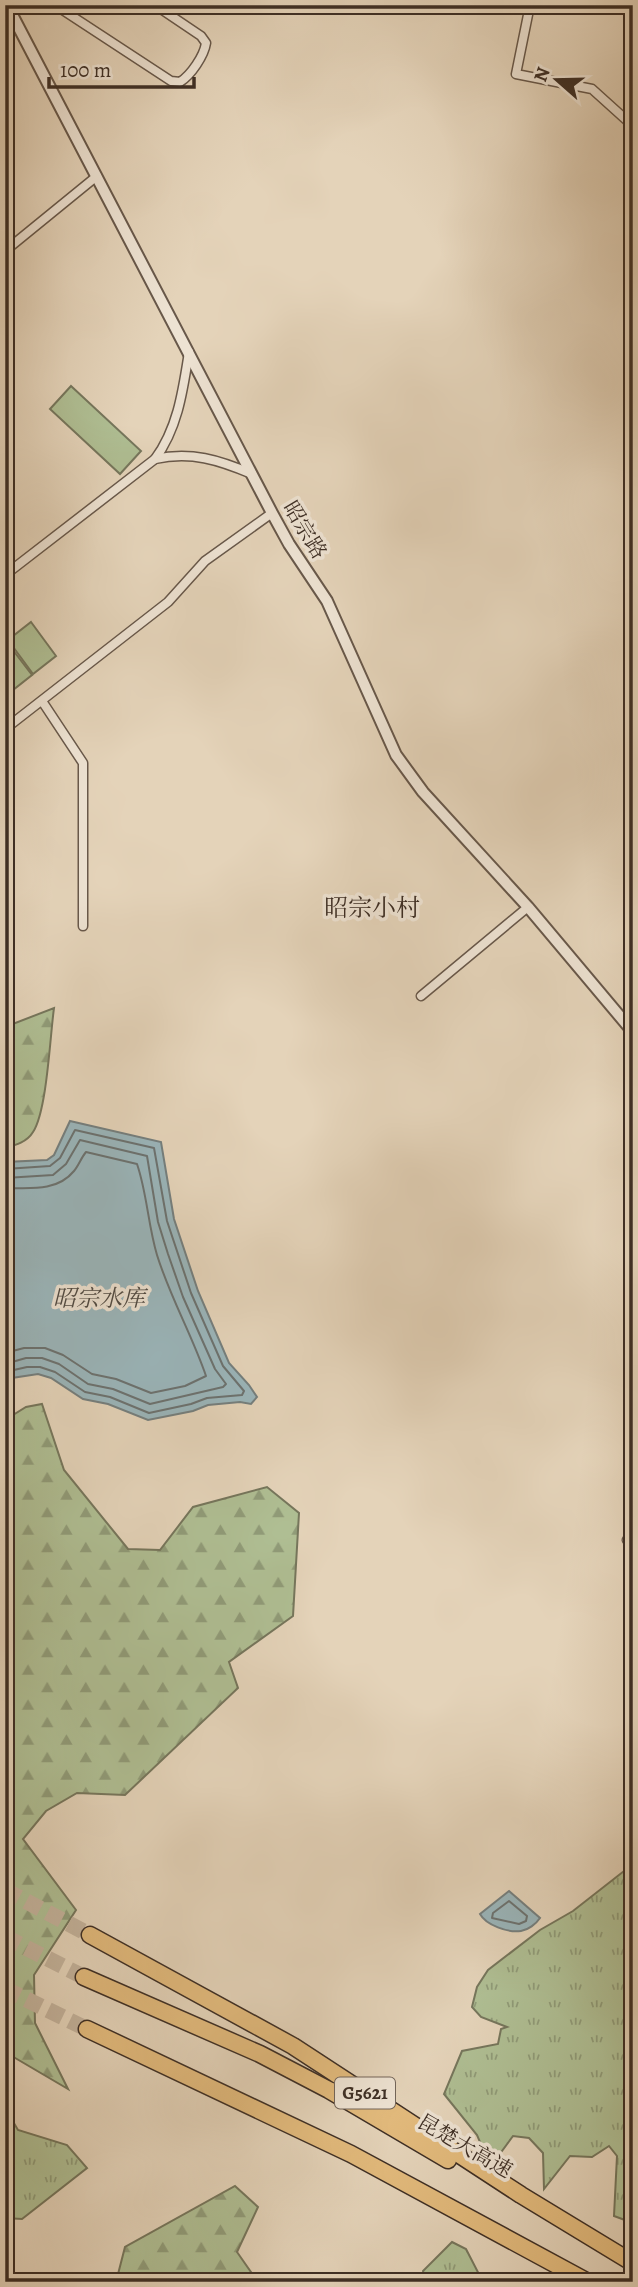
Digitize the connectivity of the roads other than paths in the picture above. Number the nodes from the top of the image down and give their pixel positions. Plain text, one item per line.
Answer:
1 (6, 5) edge
2 (55, 5) edge
3 (155, 5) edge
4 (530, 5) edge
5 (631, 5) edge
6 (633, 10) edge
7 (633, 126) edge
8 (97, 176) junction
9 (5, 251) edge
10 (188, 352) junction
11 (155, 459) junction
12 (252, 474) junction
13 (272, 513) junction
14 (5, 575) edge
15 (42, 701) junction
16 (5, 729) edge
17 (528, 907) junction
18 (83, 926) dead end
19 (421, 996) dead end
20 (633, 1032) edge
21 (633, 1531) edge
22 (627, 1540) dead end
23 (90, 1935) tunnel mouth
24 (84, 1977) tunnel mouth
25 (87, 2029) tunnel mouth
26 (633, 2264) edge
27 (588, 2282) edge

1 - 8 street, 昭宗路
2 - 3 street
4 - 7 street
5 - 6 street
8 - 9 street
8 - 10 street, 昭宗路
10 - 11 street
10 - 12 street, 昭宗路
11 - 12 street
11 - 14 street
12 - 13 street, 昭宗路
13 - 15 street
13 - 17 street, 昭宗路
15 - 16 street
15 - 18 street
17 - 19 street
17 - 20 street, 昭宗路
21 - 22 street
23 - 26 highway, G5621
24 - 26 highway, 昆楚大高速 / G5621
25 - 27 highway

